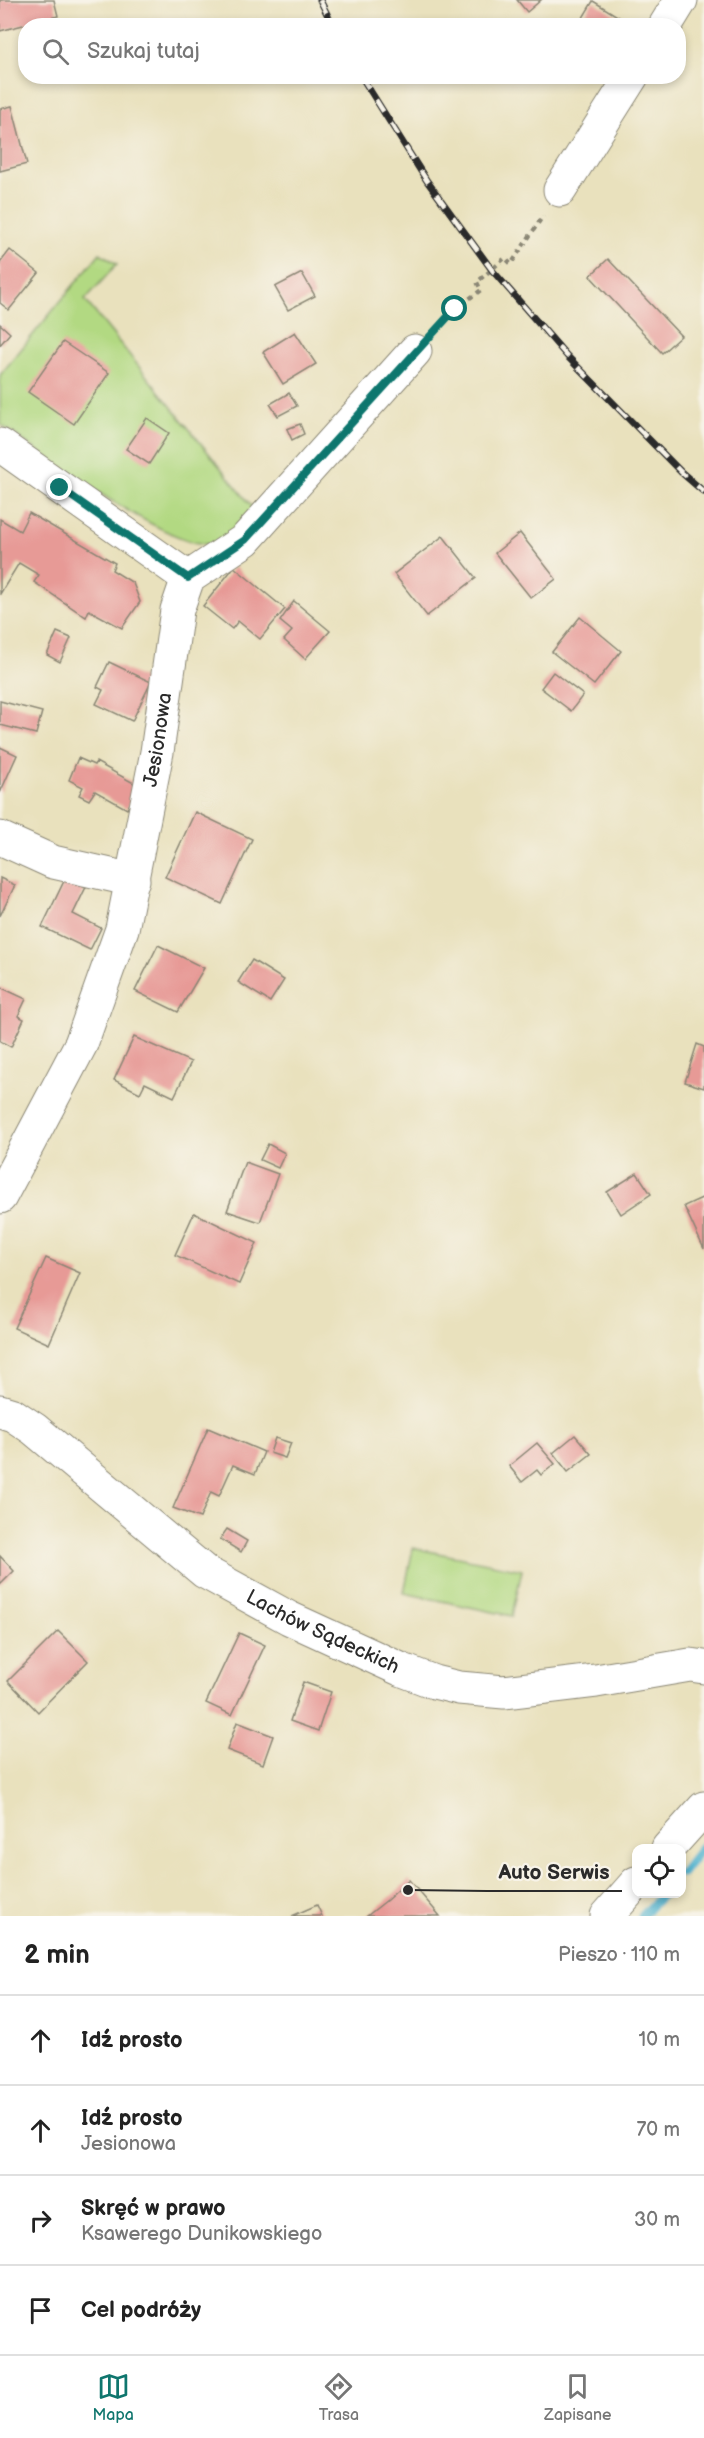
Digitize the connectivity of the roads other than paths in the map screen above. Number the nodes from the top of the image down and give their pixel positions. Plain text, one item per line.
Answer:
1 (681, 0) edge
2 (670, 18) edge
3 (627, 84) edge
4 (560, 190) road end
5 (416, 351) road end
6 (0, 445) edge
7 (188, 578) junction
8 (0, 838) edge
9 (133, 880) junction
10 (0, 1195) edge
11 (0, 1412) edge
12 (704, 1667) edge
13 (704, 1808) edge
14 (672, 1844) edge
15 (632, 1889) edge
16 (608, 1916) edge

1 - 2 street
3 - 4 street
5 - 7 street
6 - 7 street
7 - 9 street, Jesionowa
8 - 9 street
9 - 10 street, Jesionowa
11 - 12 street, Lachów Sądeckich
13 - 14 street
15 - 16 street

